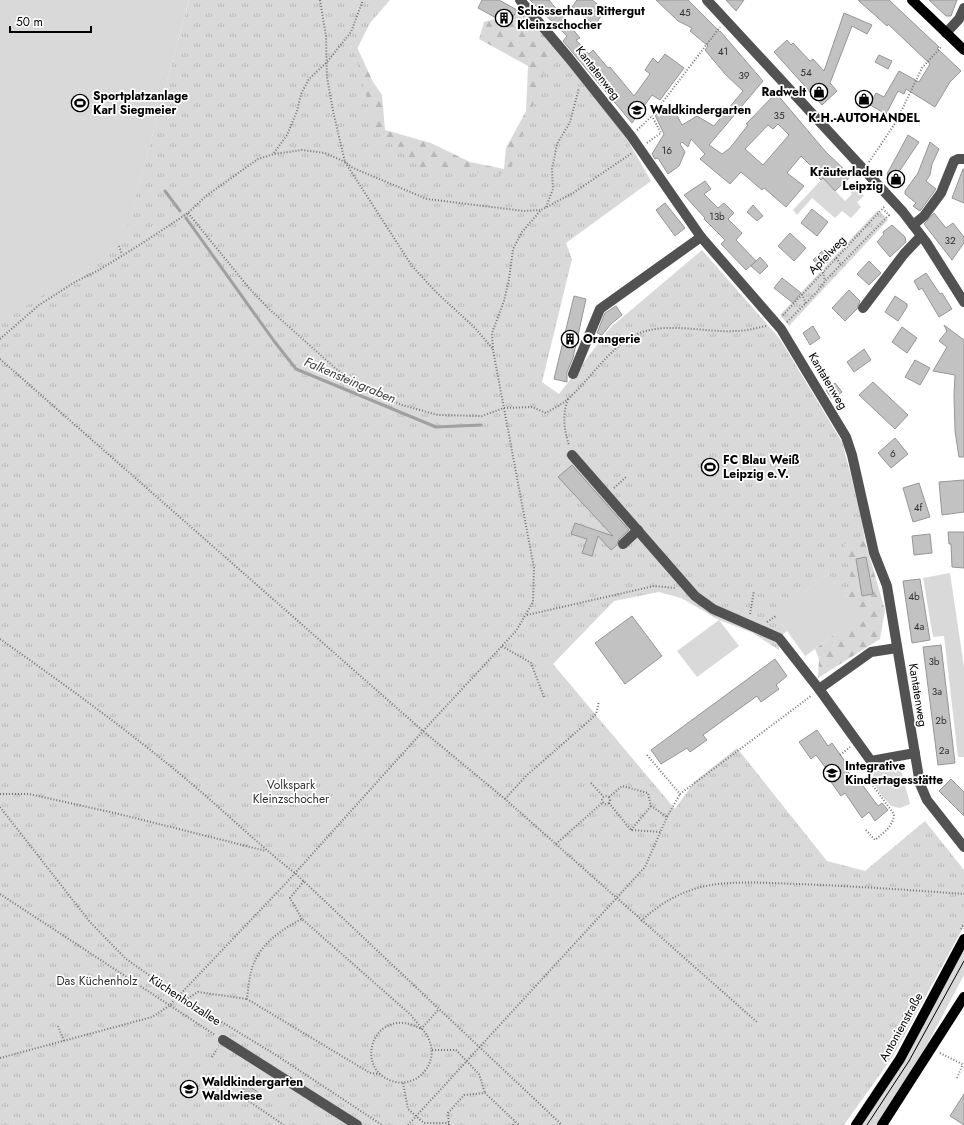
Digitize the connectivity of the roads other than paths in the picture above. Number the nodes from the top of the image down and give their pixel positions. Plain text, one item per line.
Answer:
1 (520, 0) edge
2 (707, 0) edge
3 (912, 0) edge
4 (964, 8) edge
5 (946, 33) junction
6 (964, 50) edge
7 (964, 159) edge
8 (913, 225) junction
9 (921, 236) junction
10 (701, 237) junction
11 (964, 302) edge
12 (863, 308) dead end
13 (573, 374) dead end
14 (572, 454) road end
15 (638, 530) junction
16 (623, 544) dead end
17 (897, 648) junction
18 (819, 689) junction
19 (915, 753) junction
20 (964, 846) edge
21 (964, 939) edge
22 (964, 996) edge
23 (961, 1008) edge
24 (223, 1040) road end
25 (357, 1125) edge
26 (856, 1125) edge
27 (882, 1125) edge

1 - 10 street, Kantatenweg
2 - 8 street
3 - 5 main road
4 - 5 street
5 - 6 main road
7 - 8 street
8 - 9 street
9 - 11 street
9 - 12 street
10 - 13 street
10 - 17 street, Kantatenweg
14 - 15 street
15 - 16 street
15 - 18 street
17 - 18 street
17 - 19 street, Kantatenweg
18 - 19 street
19 - 20 street, Kantatenweg
21 - 26 main road, Antonienstraße
22 - 23 main road
23 - 27 main road
24 - 25 street, Küchenholzallee

